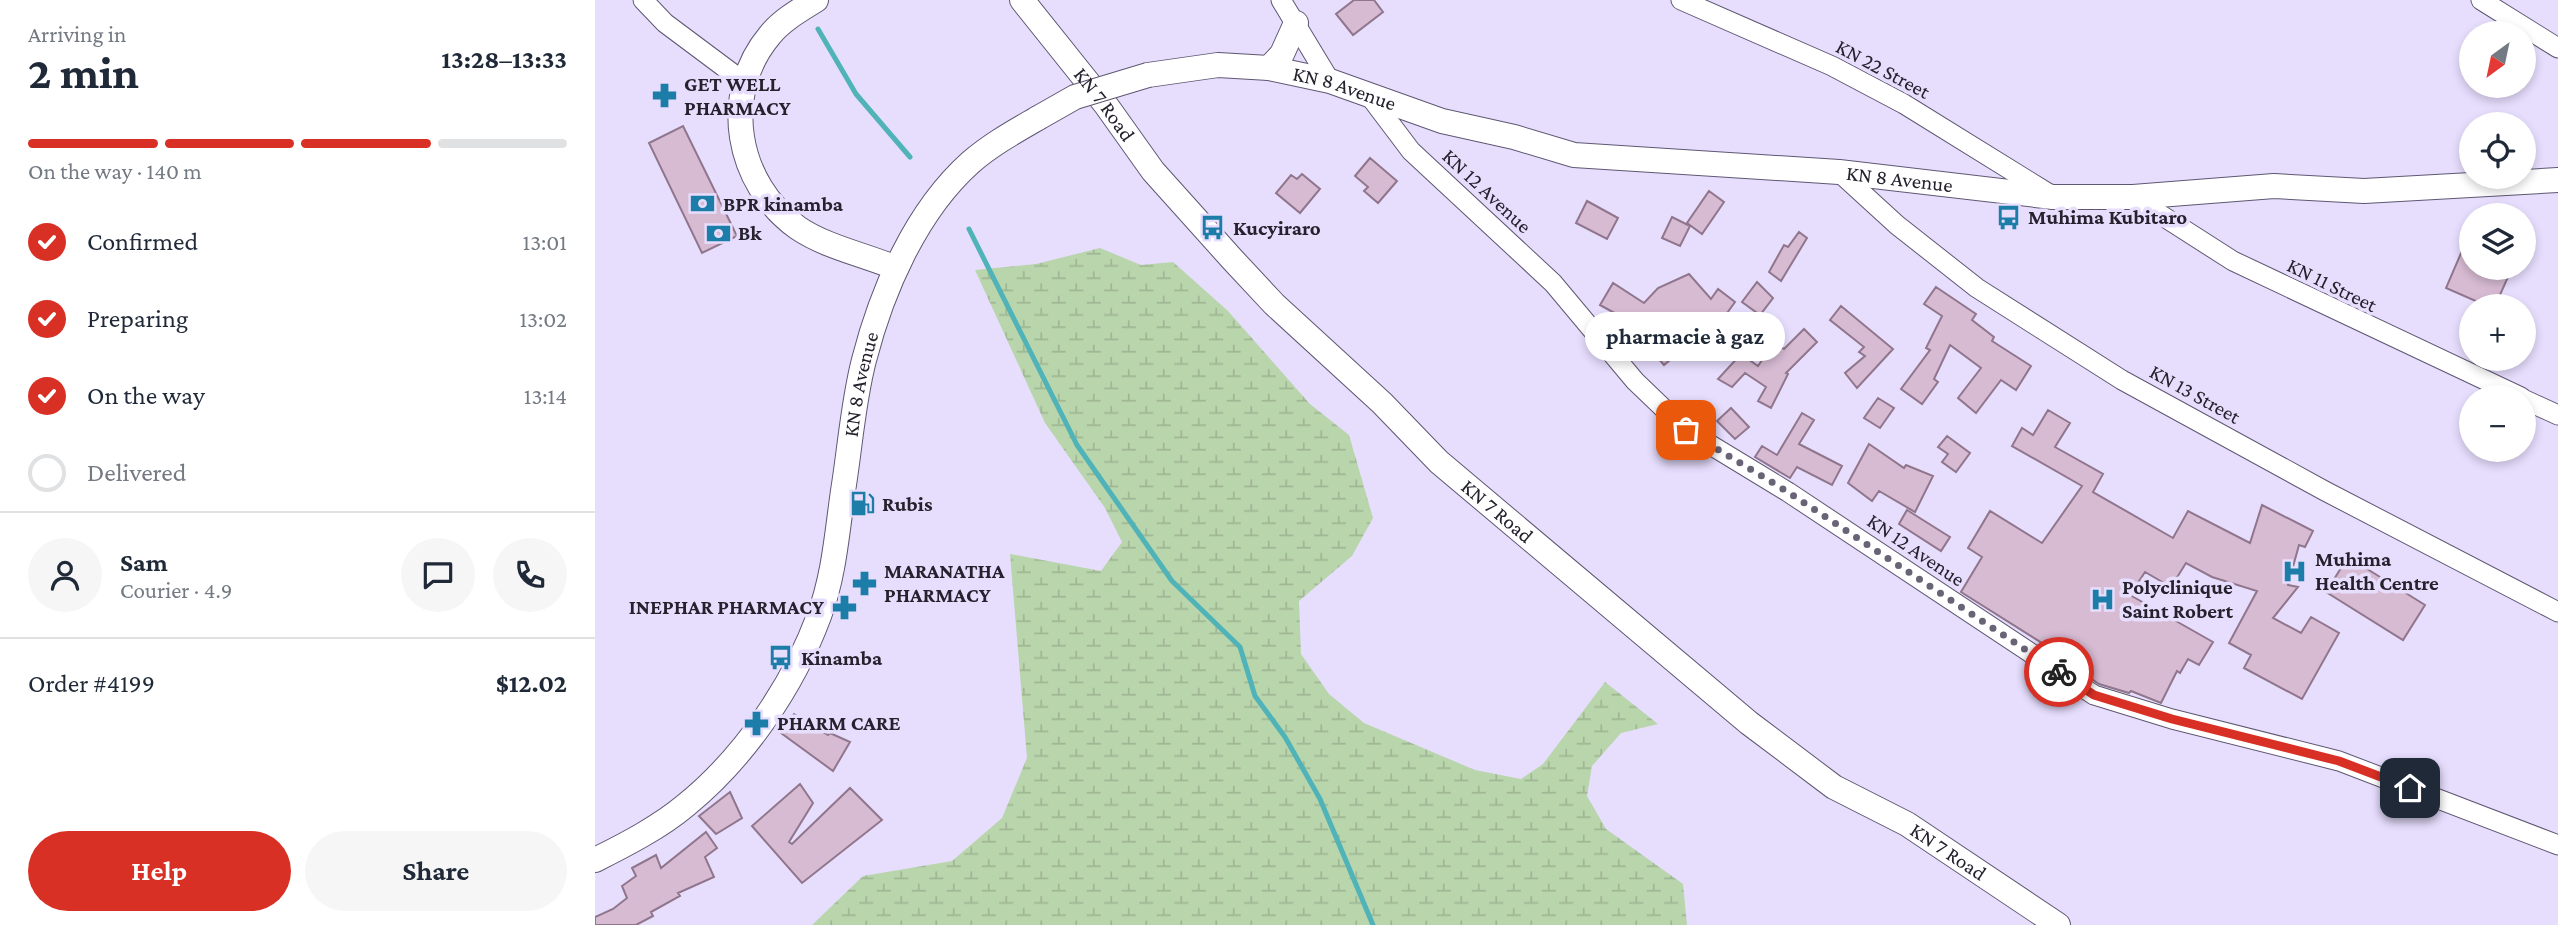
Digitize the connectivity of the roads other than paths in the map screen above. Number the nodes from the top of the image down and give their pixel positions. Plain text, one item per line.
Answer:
1 (643, 0) edge
2 (816, 0) edge
3 (1022, 0) edge
4 (1281, 0) edge
5 (1681, 0) edge
6 (2481, 0) edge
7 (1296, 23) junction
8 (2558, 48) edge
9 (1269, 68) junction
10 (1330, 81) junction
11 (744, 82) junction
12 (1371, 98) junction
13 (1839, 172) junction
14 (2558, 180) edge
15 (2053, 197) junction
16 (2133, 197) junction
17 (896, 268) junction
18 (2495, 385) edge
19 (2536, 405) edge
20 (2558, 415) edge
21 (2558, 612) edge
22 (2558, 845) edge
23 (595, 860) edge
24 (2058, 925) edge

1 - 11 street
2 - 11 main road
3 - 24 main road, KN 7 Road
4 - 7 street
5 - 15 street, KN 22 Street
6 - 8 street
7 - 9 main road
7 - 10 street
9 - 10 main road, KN 8 Avenue
9 - 17 main road, KN 8 Avenue, bridge
10 - 12 main road, KN 8 Avenue
11 - 17 main road
12 - 13 main road, KN 8 Avenue
12 - 22 street, KN 12 Avenue
13 - 15 main road, KN 8 Avenue
13 - 21 street, KN 13 Street
14 - 16 main road, KN 8 Avenue
15 - 16 main road, KN 8 Avenue
16 - 18 street, KN 11 Street
17 - 23 main road, KN 8 Avenue
19 - 20 street, KN 11 Street

